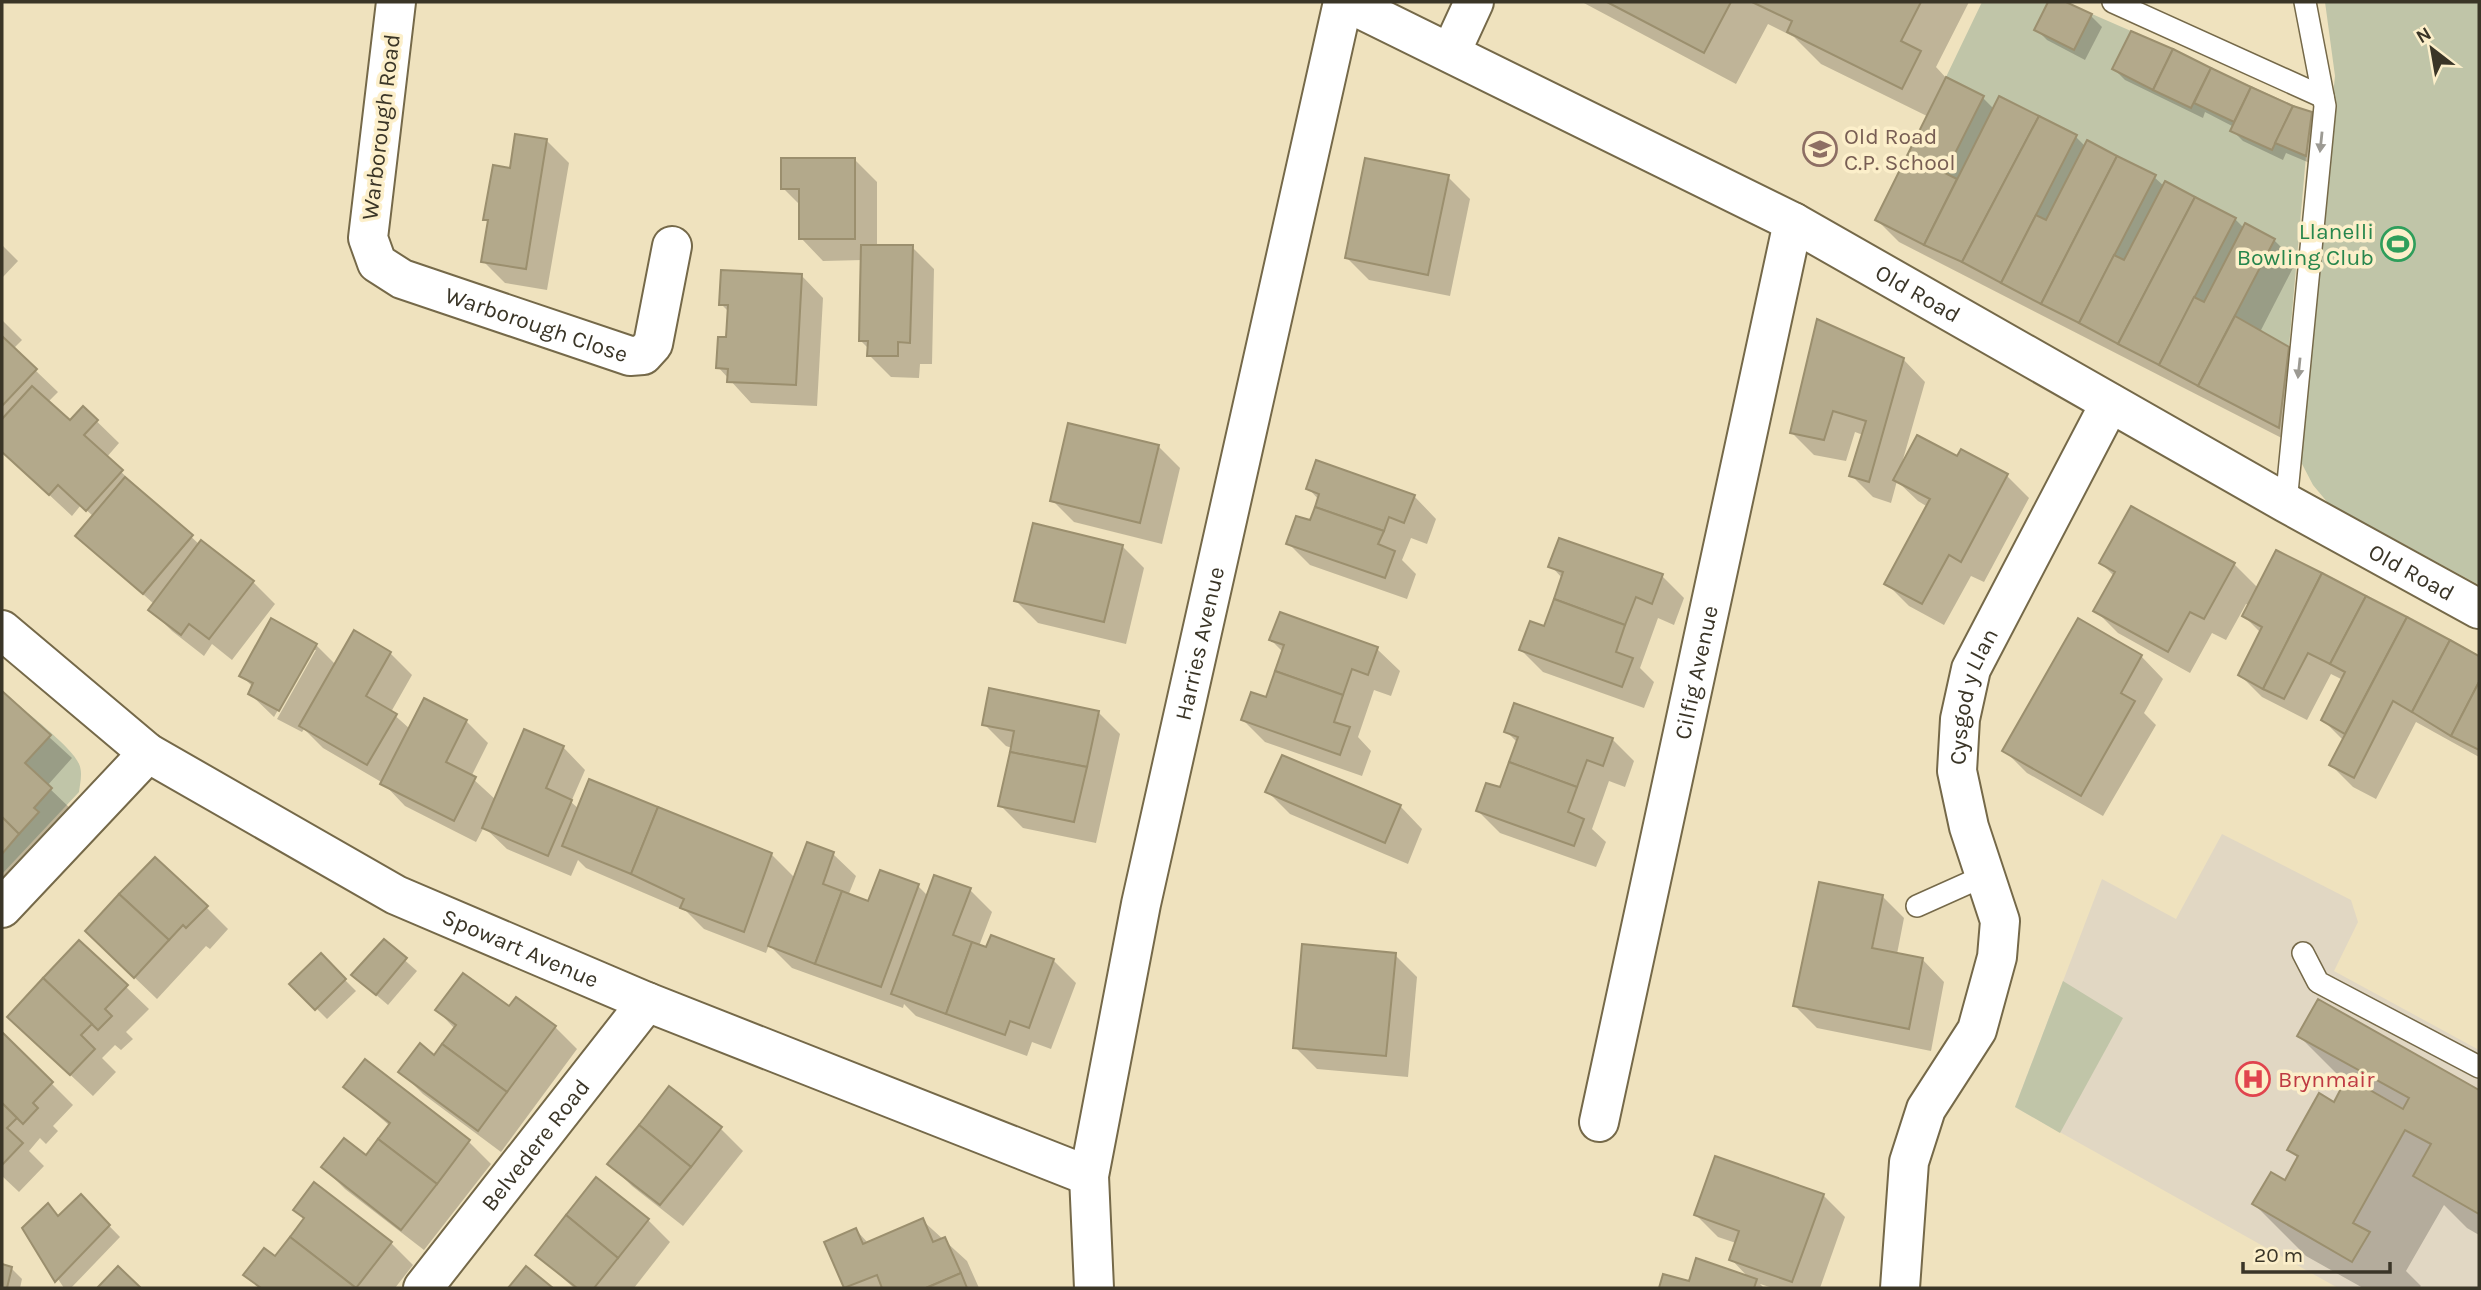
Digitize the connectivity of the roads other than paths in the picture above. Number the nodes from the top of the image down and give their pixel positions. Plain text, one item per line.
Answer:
1 (396, 2) edge
2 (1345, 2) edge
3 (1474, 2) edge
4 (2113, 2) edge
5 (2305, 2) edge
6 (1451, 52) junction
7 (2323, 97) junction
8 (1793, 222) junction
9 (672, 246) dead end
10 (402, 279) joint
11 (2110, 403) junction
12 (2286, 503) junction
13 (2479, 609) edge
14 (2, 630) edge
15 (148, 753) junction
16 (1984, 876) junction
17 (1917, 906) dead end
18 (2, 908) edge
19 (2303, 953) dead end
20 (647, 1002) junction
21 (2479, 1067) edge
22 (1599, 1122) dead end
23 (1088, 1177) junction
24 (422, 1288) edge
25 (1094, 1288) edge
26 (1900, 1288) edge

1 - 10 street, Warborough Road
2 - 6 street, Old Road
2 - 23 street, Harries Avenue
3 - 6 street
4 - 7 lane
5 - 7 lane
6 - 8 street, Old Road
7 -> 12 lane
8 - 11 street, Old Road
8 - 22 street, Cilfig Avenue
9 - 10 street, Warborough Close
11 - 12 street, Old Road
11 - 16 street, Cysgod y Llan
12 - 13 street, Old Road
14 - 15 street, Spowart Avenue
15 - 18 street
15 - 20 street, Spowart Avenue
16 - 17 lane
16 - 26 street, Cysgod y Llan
19 - 21 lane
20 - 23 street, Spowart Avenue
20 - 24 street, Belvedere Road
23 - 25 street, Harries Avenue

